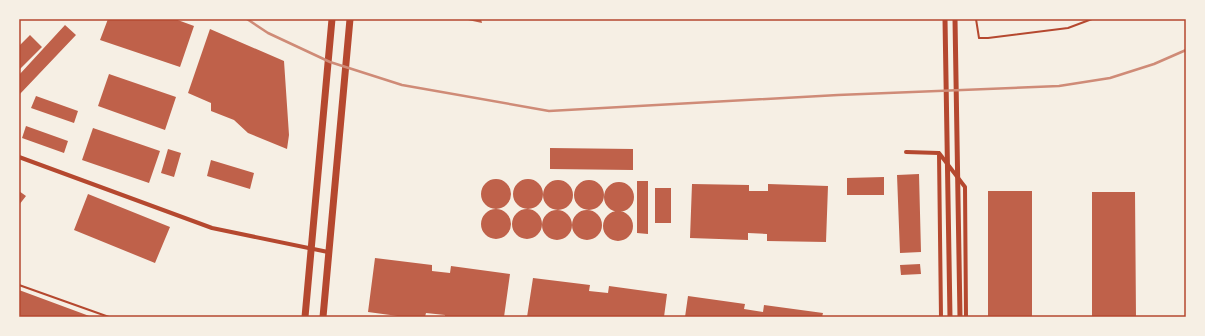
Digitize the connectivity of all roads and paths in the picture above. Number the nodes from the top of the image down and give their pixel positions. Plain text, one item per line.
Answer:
1 (945, 19) edge
2 (955, 19) edge
3 (976, 19) edge
4 (1092, 19) edge
5 (332, 20) edge
6 (350, 22) edge
7 (906, 152) dead end
8 (939, 153) junction
9 (19, 157) edge
10 (311, 249) junction
11 (328, 252) junction
12 (19, 285) edge
13 (109, 317) edge
14 (305, 317) edge
15 (325, 317) edge
16 (941, 317) edge
17 (950, 317) edge
18 (960, 317) edge
19 (966, 317) edge

1 - 17 street
2 - 18 street
3 - 4 lane
5 - 10 main road
6 - 11 main road
7 - 8 street
8 - 16 street
8 - 19 street
9 - 10 street
10 - 11 street
10 - 14 main road
11 - 15 main road
12 - 13 lane

